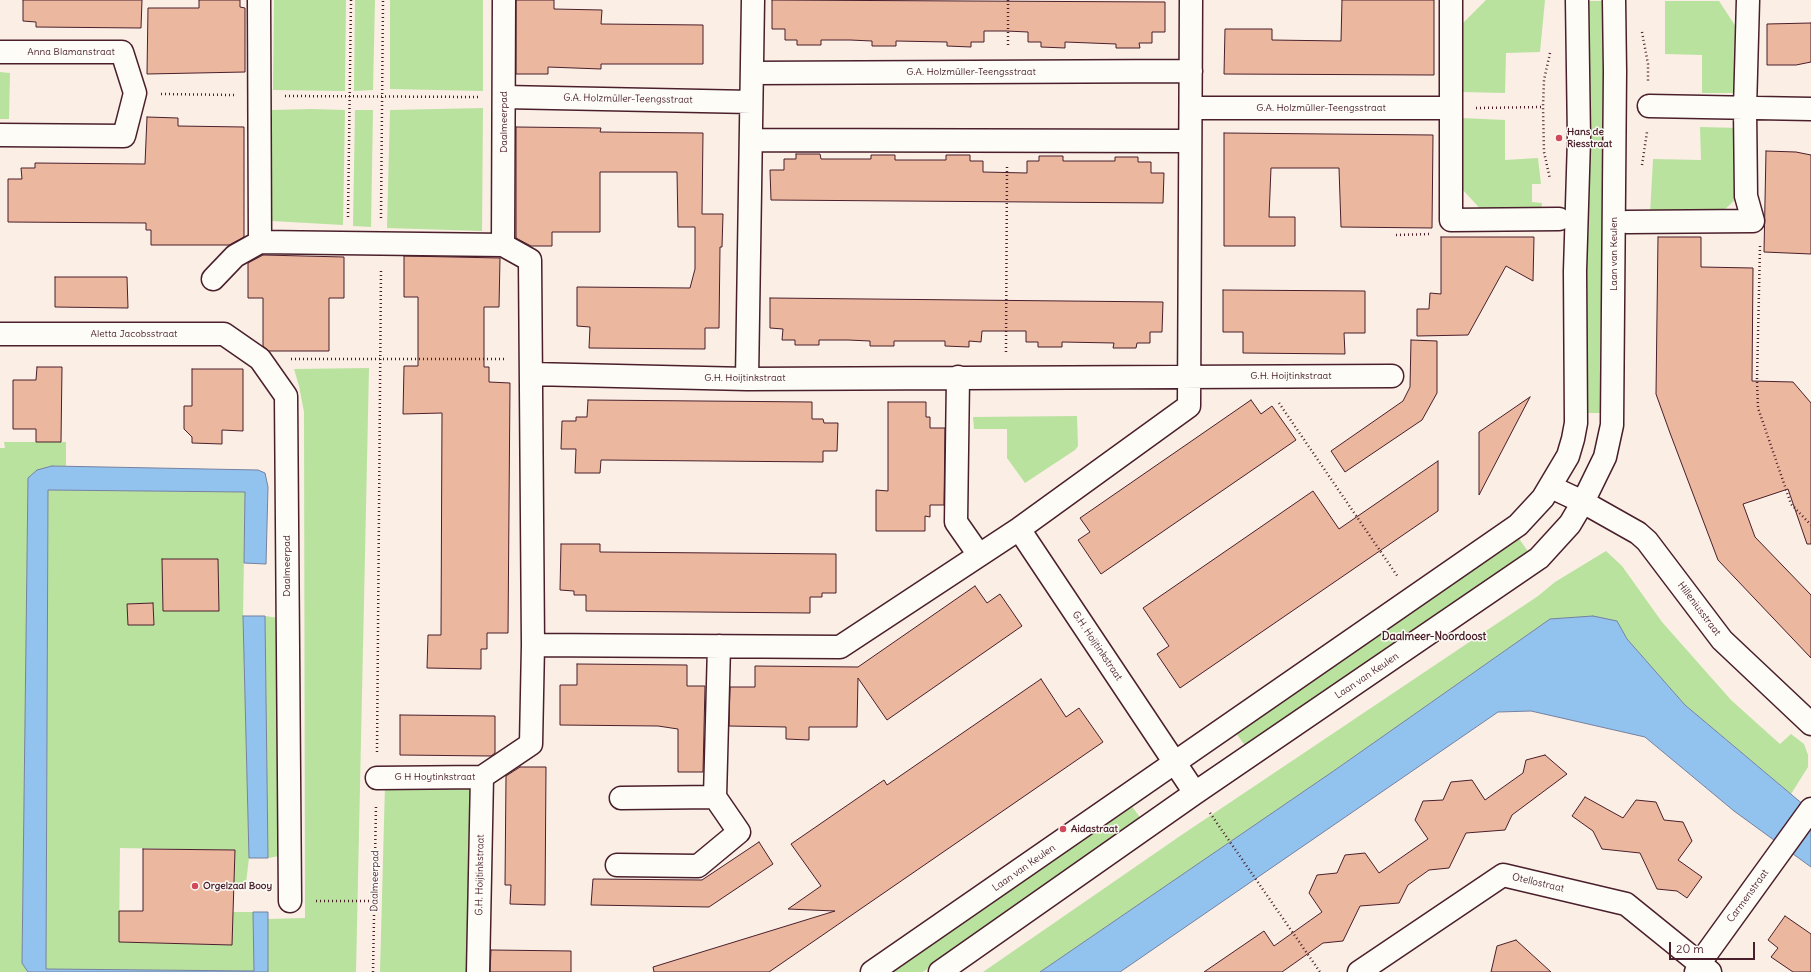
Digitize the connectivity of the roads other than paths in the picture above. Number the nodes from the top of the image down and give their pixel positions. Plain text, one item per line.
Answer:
1 (259, 0) edge
2 (504, 0) edge
3 (753, 0) edge
4 (1192, 0) edge
5 (1451, 0) edge
6 (1577, 0) edge
7 (1614, 0) edge
8 (1748, 0) edge
9 (0, 52) edge
10 (1191, 71) junction
11 (752, 73) junction
12 (504, 97) junction
13 (751, 102) junction
14 (1648, 106) dead end
15 (1191, 108) junction
16 (1450, 108) junction
17 (1745, 109) junction
18 (1811, 109) edge
19 (0, 135) edge
20 (751, 140) junction
21 (1190, 141) junction
22 (1559, 219) dead end
23 (1627, 222) dead end
24 (260, 242) junction
25 (503, 245) junction
26 (213, 279) dead end
27 (0, 334) edge
28 (260, 358) joint
29 (531, 367) junction
30 (1189, 376) junction
31 (1392, 376) dead end
32 (958, 378) junction
33 (747, 379) junction
34 (1551, 487) junction
35 (1583, 502) junction
36 (1019, 529) junction
37 (980, 555) junction
38 (533, 645) junction
39 (719, 646) junction
40 (1811, 724) edge
41 (1176, 762) junction
42 (482, 777) junction
43 (377, 778) road end
44 (1195, 793) junction
45 (715, 797) junction
46 (621, 798) dead end
47 (1811, 809) edge
48 (617, 864) dead end
49 (290, 901) road end
50 (1702, 969) edge
51 (478, 972) edge
52 (872, 972) edge
53 (940, 972) edge
54 (1359, 972) edge

1 - 24 street
2 - 12 street, Daalmeerpad
3 - 11 street
4 - 10 street
5 - 16 street
6 - 34 street, Laan van Keulen
7 - 35 street, Laan van Keulen
8 - 17 street
9 - 19 street, Anna Blamanstraat
10 - 11 street, G.A. Holzmüller-Teengsstraat
10 - 15 street
11 - 13 street
12 - 13 street, G.A. Holzmüller-Teengsstraat
12 - 25 street, Daalmeerpad
13 - 20 street
14 - 17 street
15 - 16 street, G.A. Holzmüller-Teengsstraat
15 - 21 street
16 - 22 street
17 - 18 street
17 - 23 street
20 - 21 street
20 - 33 street
21 - 30 street
24 - 25 street
24 - 26 street
25 - 29 street
27 - 28 street, Aletta Jacobsstraat
28 - 49 street, Daalmeerpad
29 - 33 street, G.H. Hoijtinkstraat
29 - 38 street
30 - 31 street, G.H. Hoijtinkstraat
30 - 32 street, G.H. Hoijtinkstraat
30 - 36 street
32 - 33 street, G.H. Hoijtinkstraat
32 - 37 street
34 - 35 street
34 - 41 street, Laan van Keulen
35 - 40 street, Hilleniusstraat
35 - 44 street, Laan van Keulen
36 - 37 street
36 - 41 street, G.H. Hoijtinkstraat
37 - 39 street
38 - 39 street
38 - 42 street, G H Hoytinkstraat
39 - 45 street
41 - 44 street
41 - 52 street, Laan van Keulen
42 - 43 street, G H Hoytinkstraat
42 - 51 street, G.H. Hoijtinkstraat
44 - 53 street, Laan van Keulen
45 - 46 street
45 - 48 street
47 - 50 street, Carmenstraat
50 - 54 street, Otellostraat

